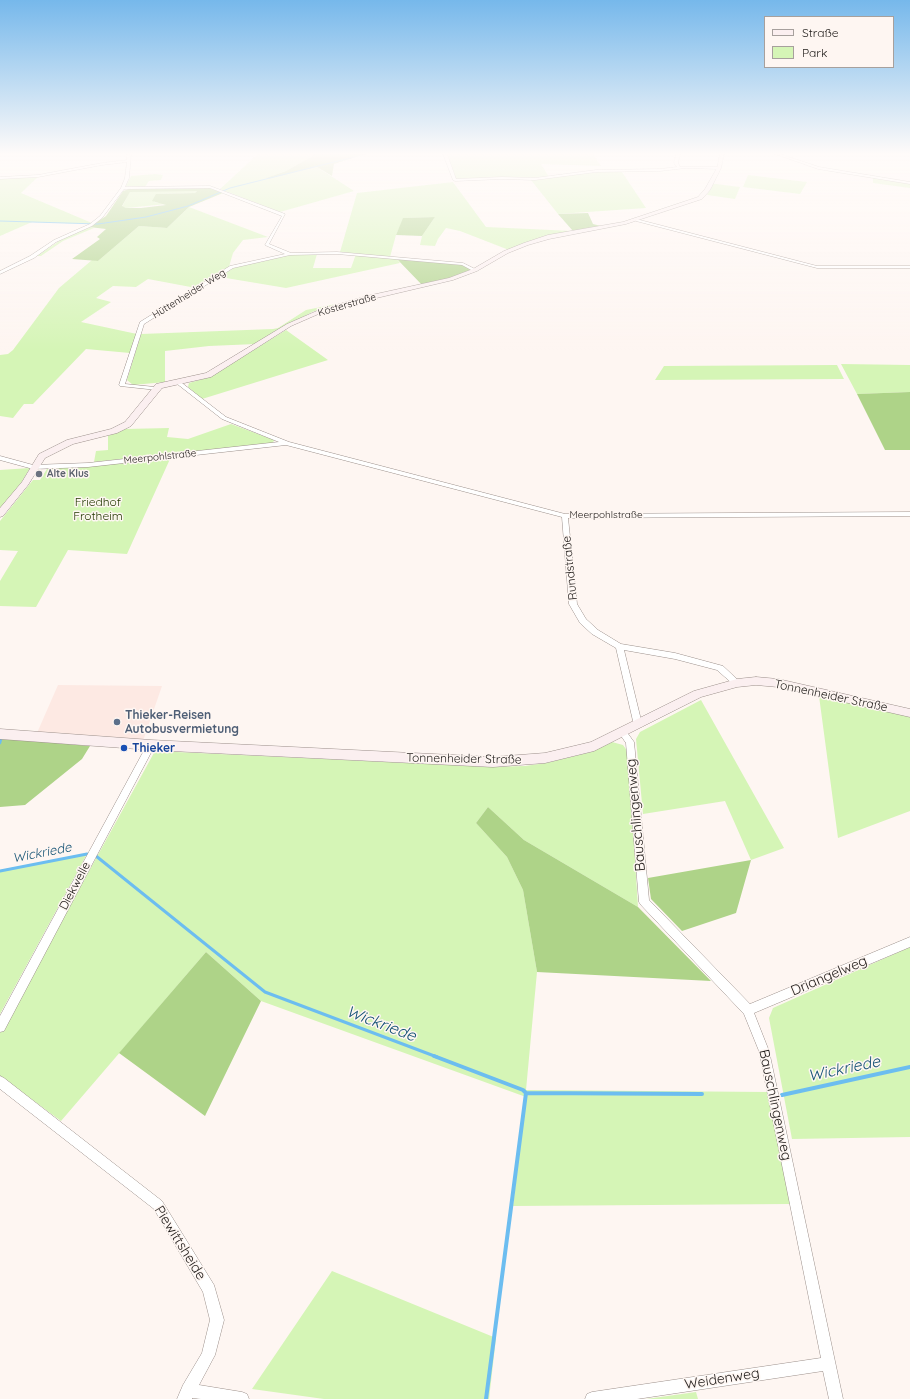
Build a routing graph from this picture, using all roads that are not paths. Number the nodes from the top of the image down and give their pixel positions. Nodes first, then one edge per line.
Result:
1 (98, 219) edge
2 (281, 219) edge
3 (638, 220) joint
4 (290, 254) junction
5 (910, 267) edge
6 (475, 270) junction
7 (0, 273) edge
8 (178, 382) junction
9 (155, 389) junction
10 (287, 443) junction
11 (0, 458) edge
12 (33, 467) junction
13 (0, 514) edge
14 (910, 514) edge
15 (565, 516) junction
16 (619, 646) junction
17 (737, 683) junction
18 (910, 713) edge
19 (640, 724) junction
20 (623, 733) junction
21 (0, 734) edge
22 (151, 746) junction
23 (910, 942) edge
24 (748, 1010) junction
25 (0, 1027) edge
26 (0, 1082) edge
27 (829, 1363) junction
28 (186, 1394) edge
29 (242, 1399) edge
30 (592, 1399) edge
31 (836, 1399) edge

1 - 7 street
2 - 4 street
3 - 5 street
3 - 6 main road, Kösterstraße
4 - 6 street, Hüttenheider Weg
4 - 9 street, Hüttenheider Weg
6 - 8 main road, Kösterstraße
8 - 9 main road, Kösterstraße
8 - 10 street, Meerpohlstraße
9 - 12 main road
10 - 12 street, Meerpohlstraße
10 - 15 street, Meerpohlstraße
11 - 12 street, Meerpohlstraße
12 - 13 main road
14 - 15 street, Meerpohlstraße
15 - 16 street, Rundstraße
16 - 17 street, Rundstraße
16 - 19 street
17 - 18 main road, Tonnenheider Straße
17 - 19 main road, Tonnenheider Straße
19 - 20 main road, Tonnenheider Straße
20 - 22 main road, Tonnenheider Straße
20 - 24 street, Bauschlingenweg
21 - 22 main road, Tonnenheider Straße
22 - 25 street, Diekwelle
23 - 24 street, Driangelweg
24 - 27 street, Bauschlingenweg
26 - 28 street, Piewittsheide
27 - 30 street, Weidenweg
27 - 31 street, Bauschlingenweg
28 - 29 street

